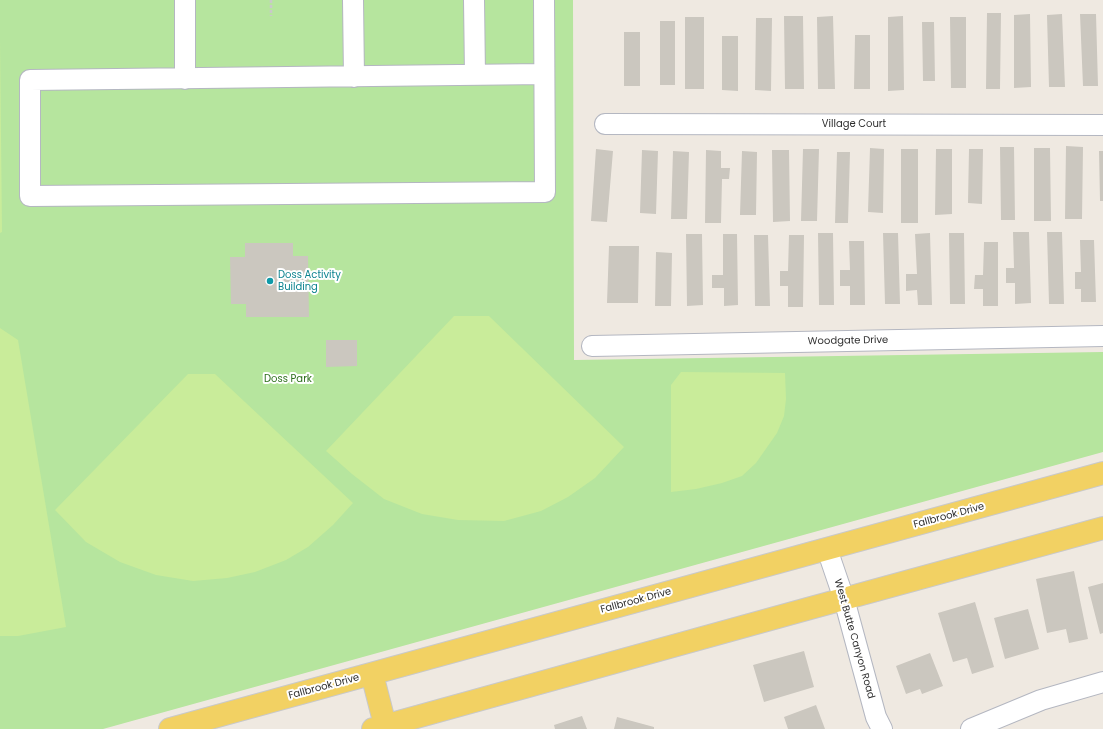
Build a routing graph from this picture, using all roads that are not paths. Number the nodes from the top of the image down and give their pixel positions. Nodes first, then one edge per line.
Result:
1 (185, 0) edge
2 (353, 0) edge
3 (474, 0) edge
4 (544, 0) edge
5 (544, 74) junction
6 (475, 75) junction
7 (354, 76) junction
8 (185, 78) junction
9 (605, 124) dead end
10 (1103, 125) edge
11 (1103, 336) edge
12 (592, 346) dead end
13 (1103, 473) edge
14 (1103, 528) edge
15 (827, 549) junction
16 (844, 599) junction
17 (372, 674) junction
18 (1103, 682) edge
19 (379, 727) edge
20 (170, 729) edge
21 (882, 729) edge
22 (971, 729) edge

1 - 8 street
2 - 7 street
3 - 6 street
4 - 5 street
5 - 6 street
5 - 8 street
6 - 7 street
7 - 8 street
9 - 10 street, Village Court
11 - 12 street, Woodgate Drive
13 - 15 main road, Fallbrook Drive
14 - 16 main road
15 - 16 street, West Butte Canyon Road
15 - 17 main road, Fallbrook Drive
16 - 19 main road
16 - 21 street, West Butte Canyon Road
17 - 19 main road
17 - 20 main road, Fallbrook Drive
18 - 22 street

